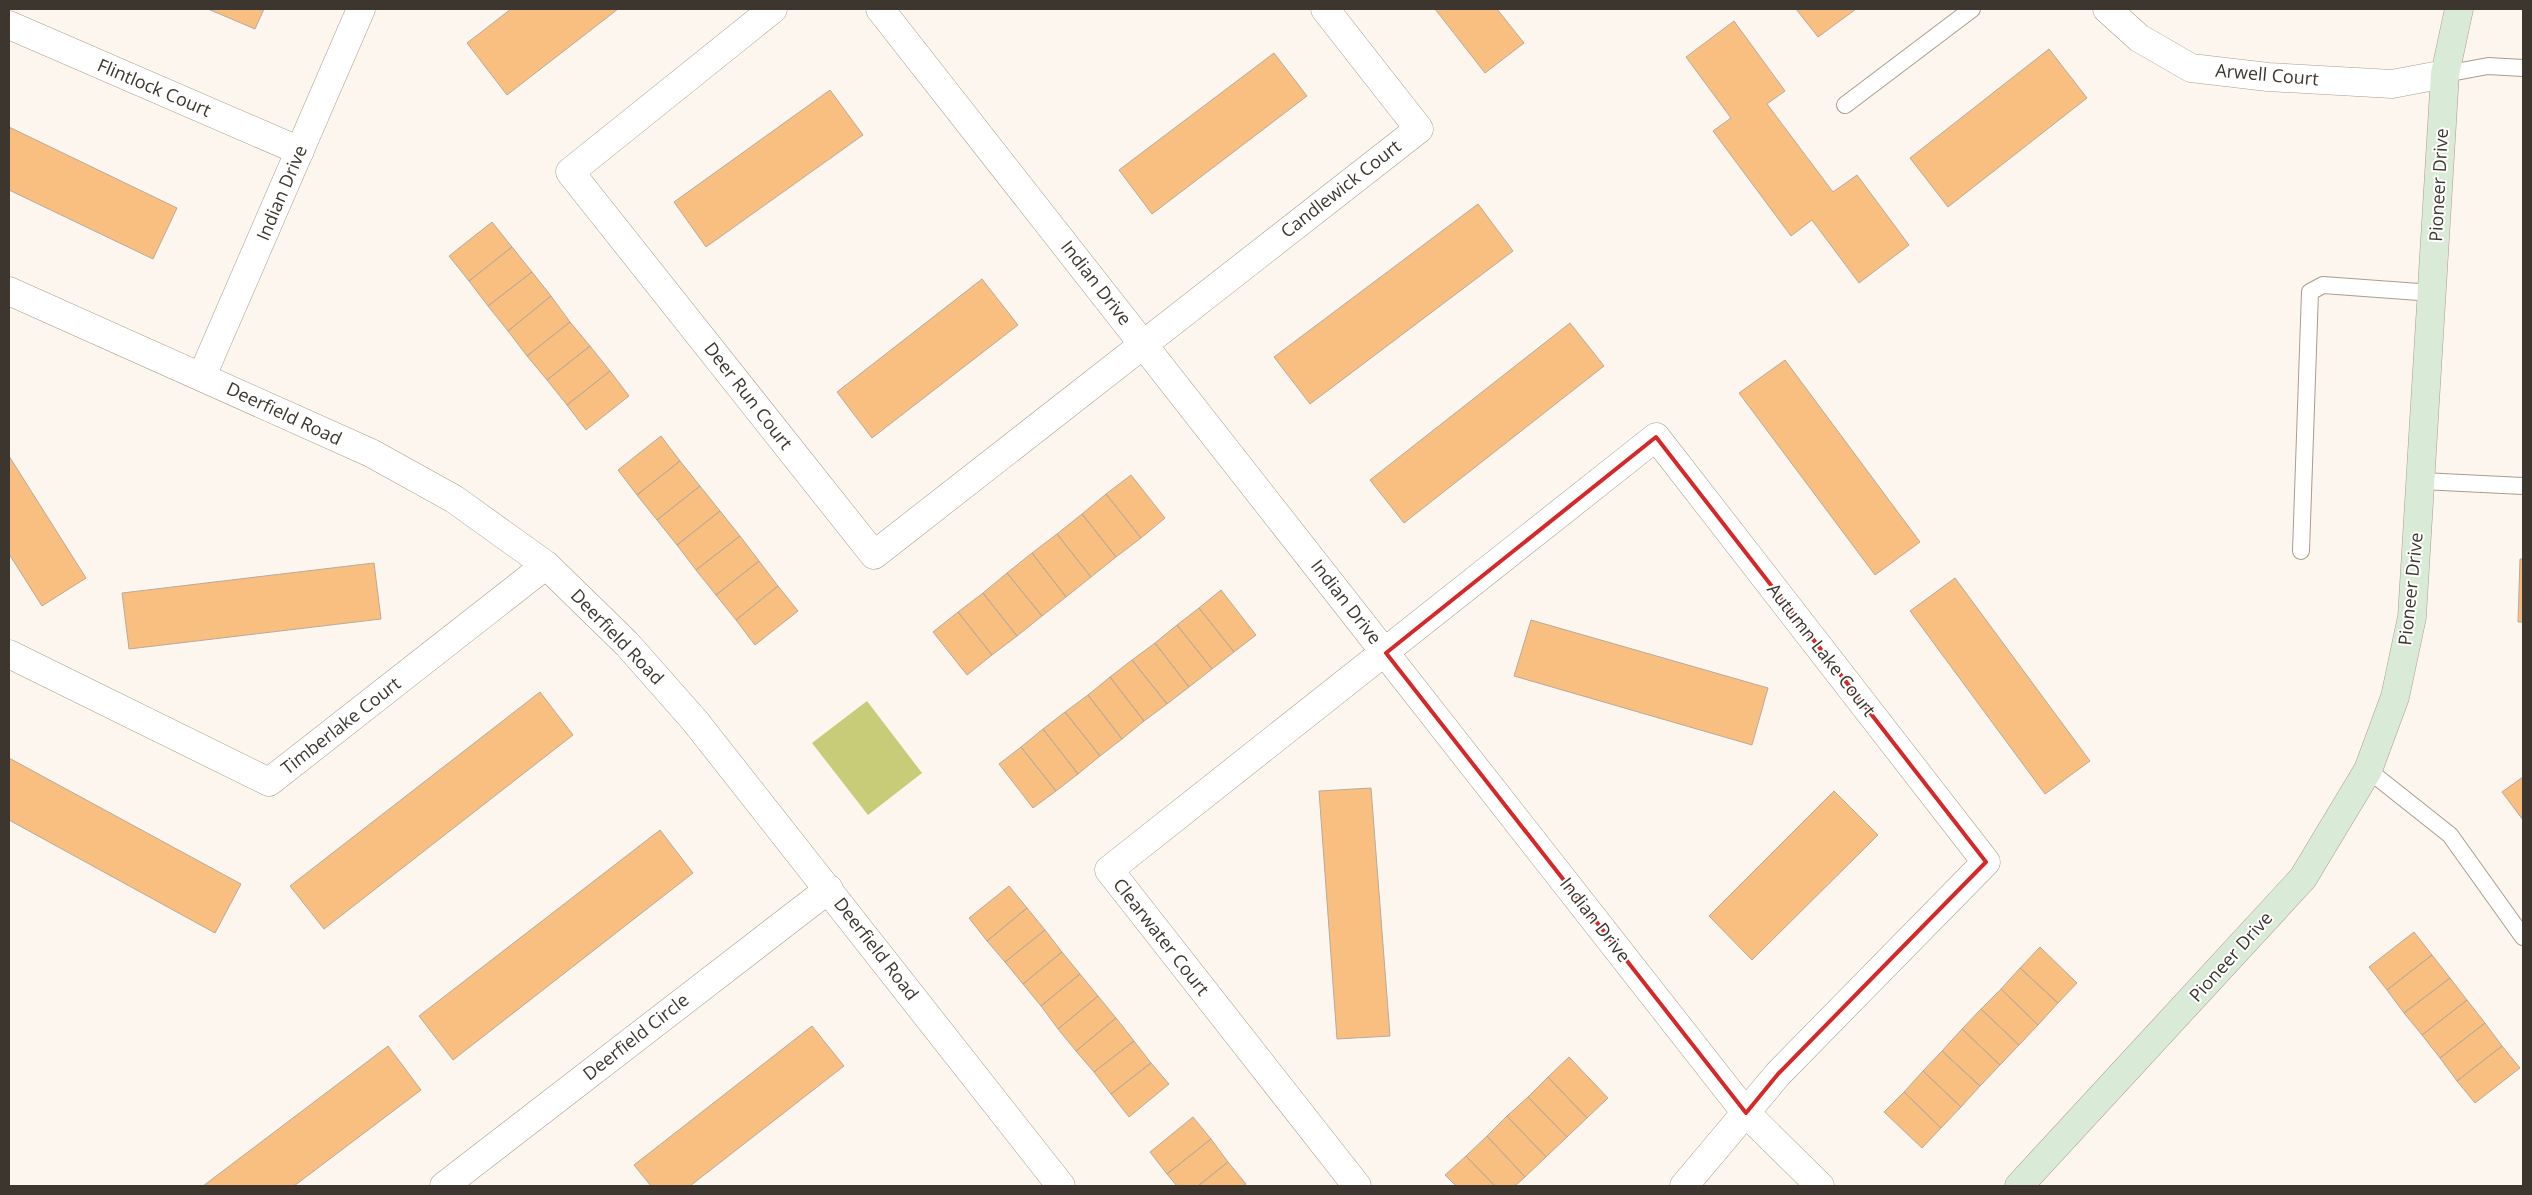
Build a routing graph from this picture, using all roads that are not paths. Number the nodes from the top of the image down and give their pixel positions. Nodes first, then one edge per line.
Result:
1 (361, 9) edge
2 (773, 9) edge
3 (880, 9) edge
4 (1325, 9) edge
5 (1972, 9) edge
6 (2107, 9) edge
7 (2459, 9) edge
8 (9, 25) edge
9 (2523, 68) edge
10 (2445, 74) junction
11 (1845, 106) dead end
12 (300, 151) junction
13 (9, 291) edge
14 (2433, 293) junction
15 (1144, 343) junction
16 (202, 376) junction
17 (2422, 481) junction
18 (2523, 486) edge
19 (2301, 551) dead end
20 (546, 565) junction
21 (1386, 653) junction
22 (9, 654) edge
23 (2368, 770) junction
24 (829, 889) junction
25 (2523, 937) edge
26 (1746, 1113) junction
27 (444, 1186) edge
28 (1061, 1186) edge
29 (1357, 1186) edge
30 (1684, 1186) edge
31 (1820, 1186) edge
32 (2019, 1186) edge

1 - 12 street, Indian Drive
2 - 15 street, Deer Run Court
3 - 15 street, Indian Drive
4 - 15 street, Candlewick Court
5 - 11 lane
6 - 10 street, Arwell Court
7 - 10 street, Pioneer Drive
8 - 12 street, Flintlock Court
9 - 10 lane
10 - 14 street, Pioneer Drive
12 - 16 street, Indian Drive
13 - 16 street, Deerfield Road
14 - 17 street, Pioneer Drive
14 - 19 lane
15 - 21 street, Indian Drive
16 - 20 street, Deerfield Road
17 - 18 lane
17 - 23 street, Pioneer Drive
20 - 22 street, Timberlake Court
20 - 24 street, Deerfield Road
21 - 26 street, Indian Drive
21 - 26 street, Autumn Lake Court
21 - 29 street, Clearwater Court
23 - 25 lane
23 - 32 street, Pioneer Drive
24 - 27 street, Deerfield Circle
24 - 28 street, Deerfield Road
26 - 30 street
26 - 31 street, Indian Drive

